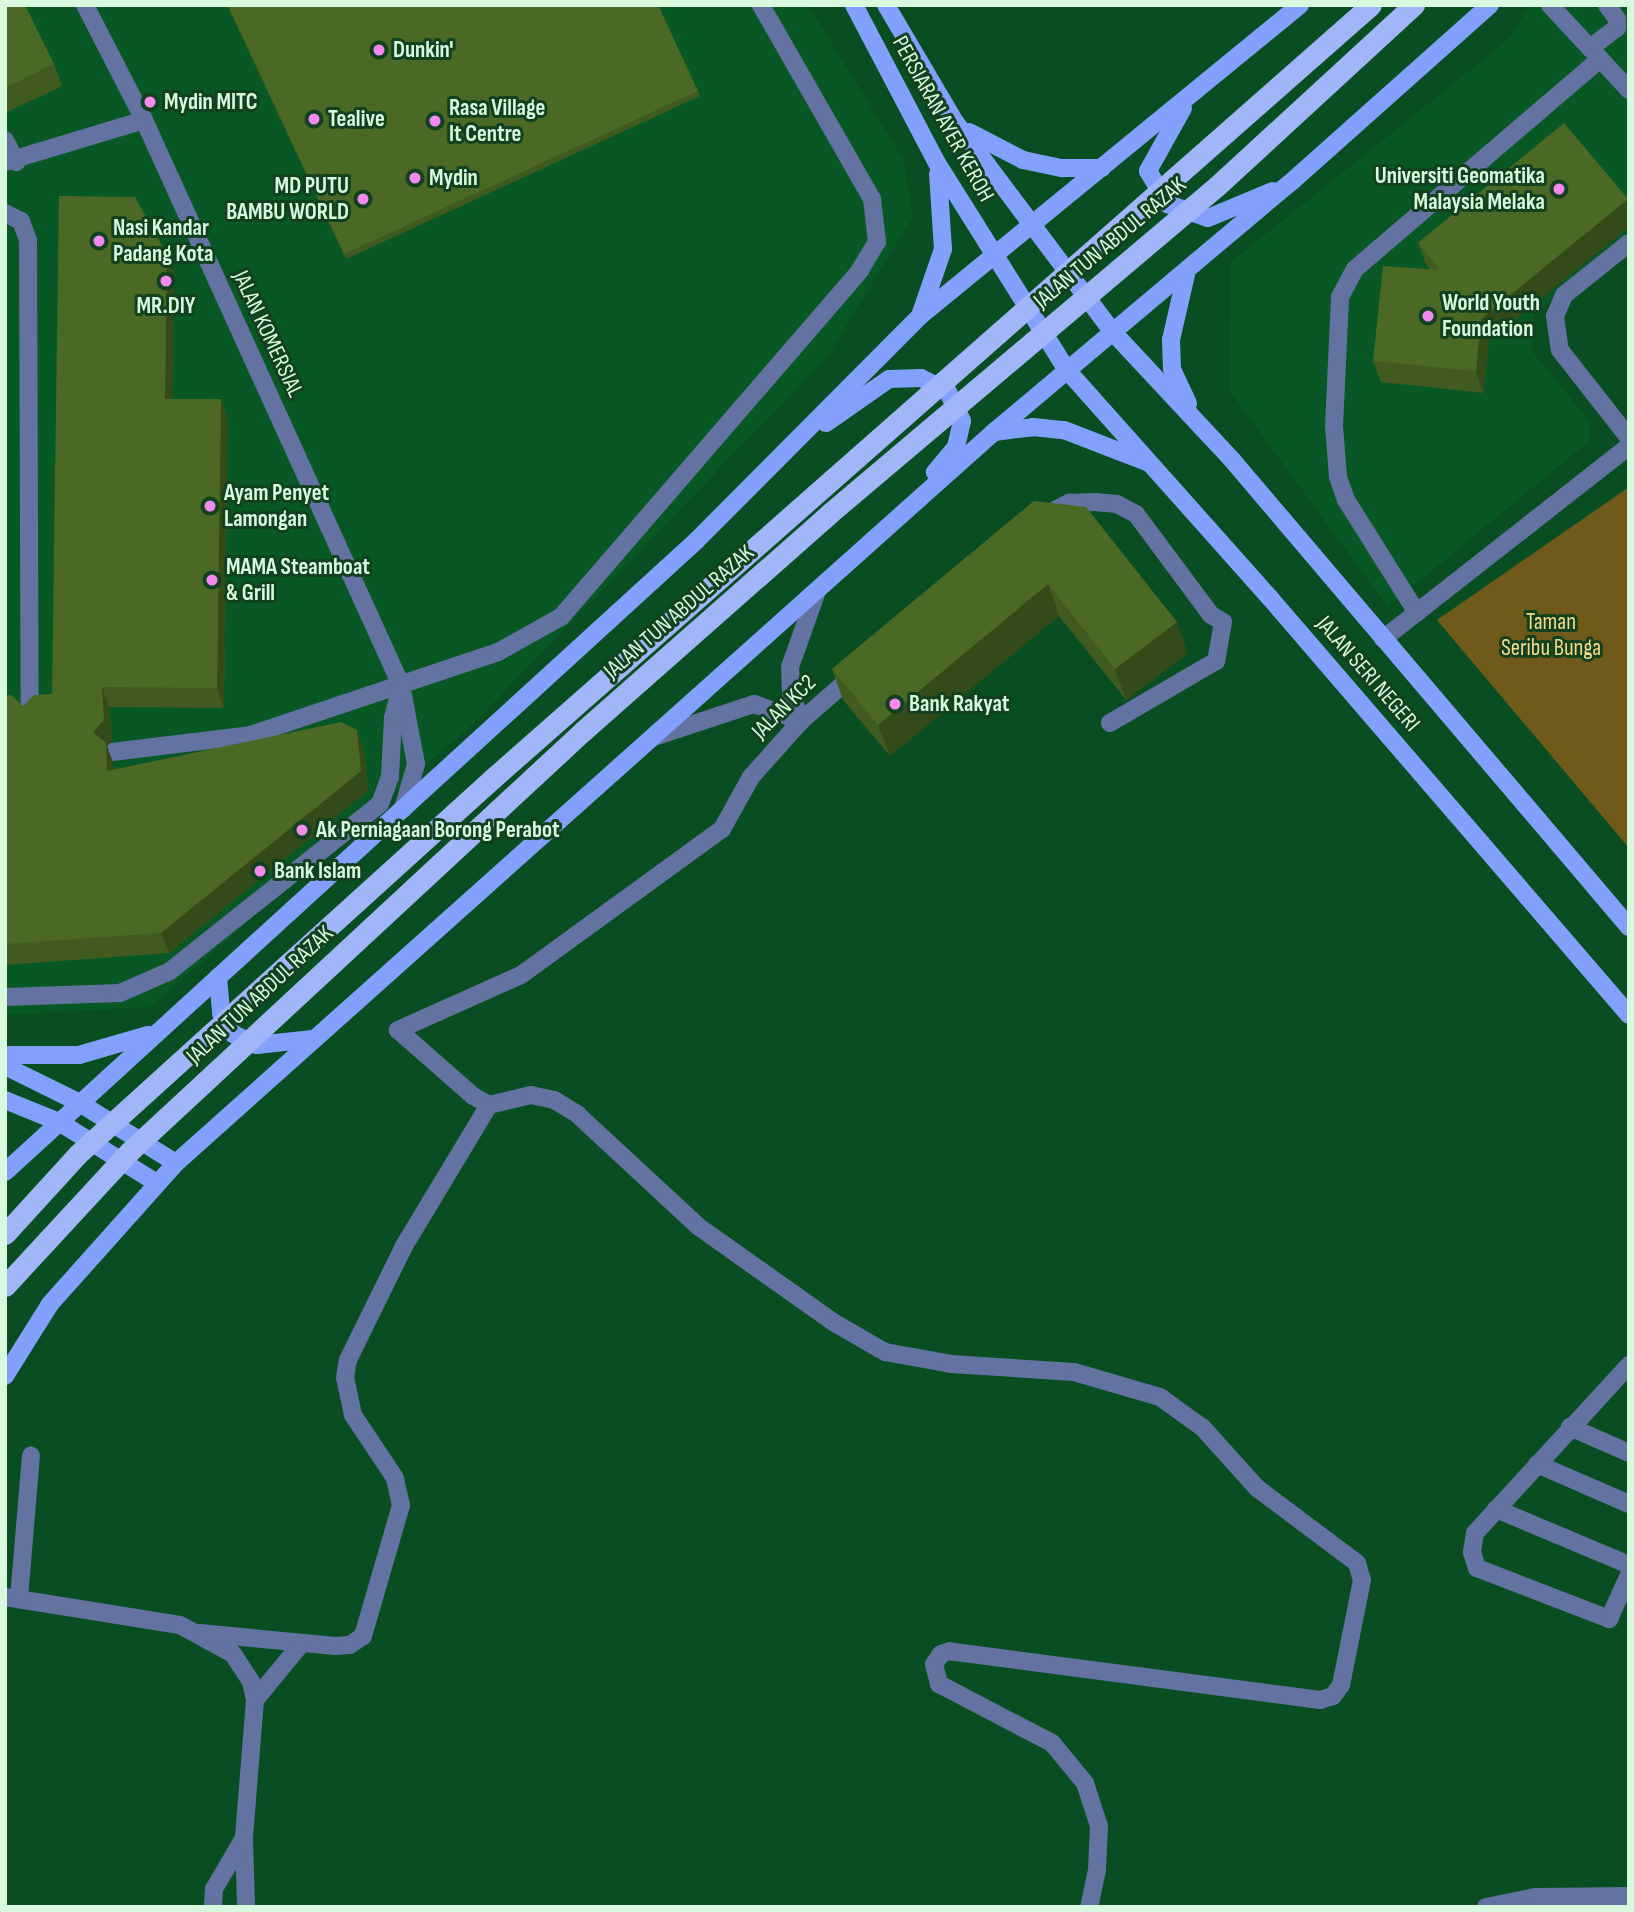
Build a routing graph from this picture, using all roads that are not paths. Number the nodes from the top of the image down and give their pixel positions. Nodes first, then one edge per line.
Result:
1 (85, 5) edge
2 (761, 5) edge
3 (854, 5) edge
4 (886, 5) edge
5 (1300, 5) edge
6 (1371, 5) edge
7 (1414, 5) edge
8 (1490, 5) edge
9 (1550, 5) edge
10 (1618, 11) edge
11 (1595, 54) junction
12 (1629, 90) edge
13 (1192, 94) junction
14 (144, 121) junction
15 (955, 122) junction
16 (5, 139) edge
17 (11, 162) edge
18 (937, 163) junction
19 (1102, 168) junction
20 (1289, 184) junction
21 (5, 214) edge
22 (1032, 224) junction
23 (1629, 243) edge
24 (991, 255) junction
25 (1187, 270) junction
26 (920, 316) junction
27 (1111, 330) junction
28 (1066, 369) junction
29 (1194, 417) junction
30 (994, 432) junction
31 (1629, 438) edge
32 (1629, 446) edge
33 (788, 449) junction
34 (1150, 464) junction
35 (1028, 529) edge
36 (884, 531) junction
37 (817, 591) junction
38 (1418, 612) junction
39 (1383, 639) junction
40 (870, 661) edge
41 (401, 685) junction
42 (30, 715) edge
43 (801, 721) junction
44 (1110, 723) dead end
45 (657, 736) junction
46 (112, 752) dead end
47 (403, 809) junction
48 (1629, 926) edge
49 (218, 977) junction
50 (5, 998) edge
51 (1629, 1015) edge
52 (158, 1031) junction
53 (311, 1039) junction
54 (5, 1055) edge
55 (5, 1066) edge
56 (5, 1100) edge
57 (78, 1102) junction
58 (489, 1105) junction
59 (59, 1122) junction
60 (176, 1163) junction
61 (5, 1171) edge
62 (158, 1183) junction
63 (5, 1234) edge
64 (5, 1286) edge
65 (1629, 1366) edge
66 (5, 1376) edge
67 (1570, 1427) junction
68 (1629, 1453) edge
69 (32, 1456) dead end
70 (1536, 1464) junction
71 (1629, 1504) edge
72 (1496, 1509) junction
73 (1629, 1565) edge
74 (1629, 1575) edge
75 (12, 1598) edge
76 (200, 1633) junction
77 (302, 1643) junction
78 (255, 1700) junction
79 (244, 1838) junction
80 (1629, 1896) edge
81 (213, 1907) edge
82 (246, 1907) edge
83 (1089, 1907) edge
84 (1486, 1907) edge

1 - 14 street, JALAN KOMERSIAL
2 - 41 street
3 - 18 main road, PERSIARAN AYER KEROH
4 - 15 main road, PERSIARAN AYER KEROH
5 - 13 main road
6 - 63 highway, JALAN TUN ABDUL RAZAK, bridge
7 - 64 highway, JALAN TUN ABDUL RAZAK, bridge
8 - 20 main road
9 - 11 street
10 - 11 street
11 - 12 street
11 - 38 street
13 - 19 main road
13 - 20 main road
14 - 17 street
14 - 41 street, JALAN KOMERSIAL
15 - 19 main road
15 - 22 main road, PERSIARAN AYER KEROH
16 - 17 street
18 - 24 main road, PERSIARAN AYER KEROH
18 - 26 main road
19 - 22 main road
20 - 25 main road
21 - 42 street
22 - 24 main road
22 - 27 main road, PERSIARAN AYER KEROH
23 - 31 street
24 - 26 main road
24 - 28 main road, PERSIARAN AYER KEROH
25 - 27 main road
25 - 29 main road
26 - 33 main road
27 - 28 main road
27 - 29 main road, JALAN SERI NEGERI
28 - 30 main road
28 - 34 main road, JALAN SERI NEGERI
29 - 39 main road, JALAN SERI NEGERI
30 - 34 main road
30 - 36 main road
32 - 38 street
33 - 36 main road
33 - 47 main road
34 - 51 main road, JALAN SERI NEGERI
35 - 44 street
36 - 37 main road
37 - 43 street
37 - 45 main road
38 - 39 street
39 - 48 main road, JALAN SERI NEGERI
40 - 43 street, JALAN KC2
41 - 46 street
41 - 47 street, JALAN KOMERSIAL
41 - 50 street
43 - 45 street
43 - 58 street, JALAN KC2
45 - 53 main road
47 - 49 main road
49 - 52 main road
49 - 53 main road
52 - 54 main road
52 - 57 main road
53 - 60 main road
55 - 57 main road
56 - 59 main road
57 - 59 main road
57 - 60 main road
58 - 77 street
58 - 83 street
59 - 61 main road
59 - 62 main road
60 - 62 main road
62 - 66 main road
65 - 67 street
67 - 68 street
67 - 70 street
69 - 75 street
70 - 71 street
70 - 72 street
72 - 73 street
72 - 74 street
75 - 76 street
76 - 77 street
76 - 78 street
77 - 78 street
78 - 79 street
79 - 81 street
79 - 82 street
80 - 84 street

